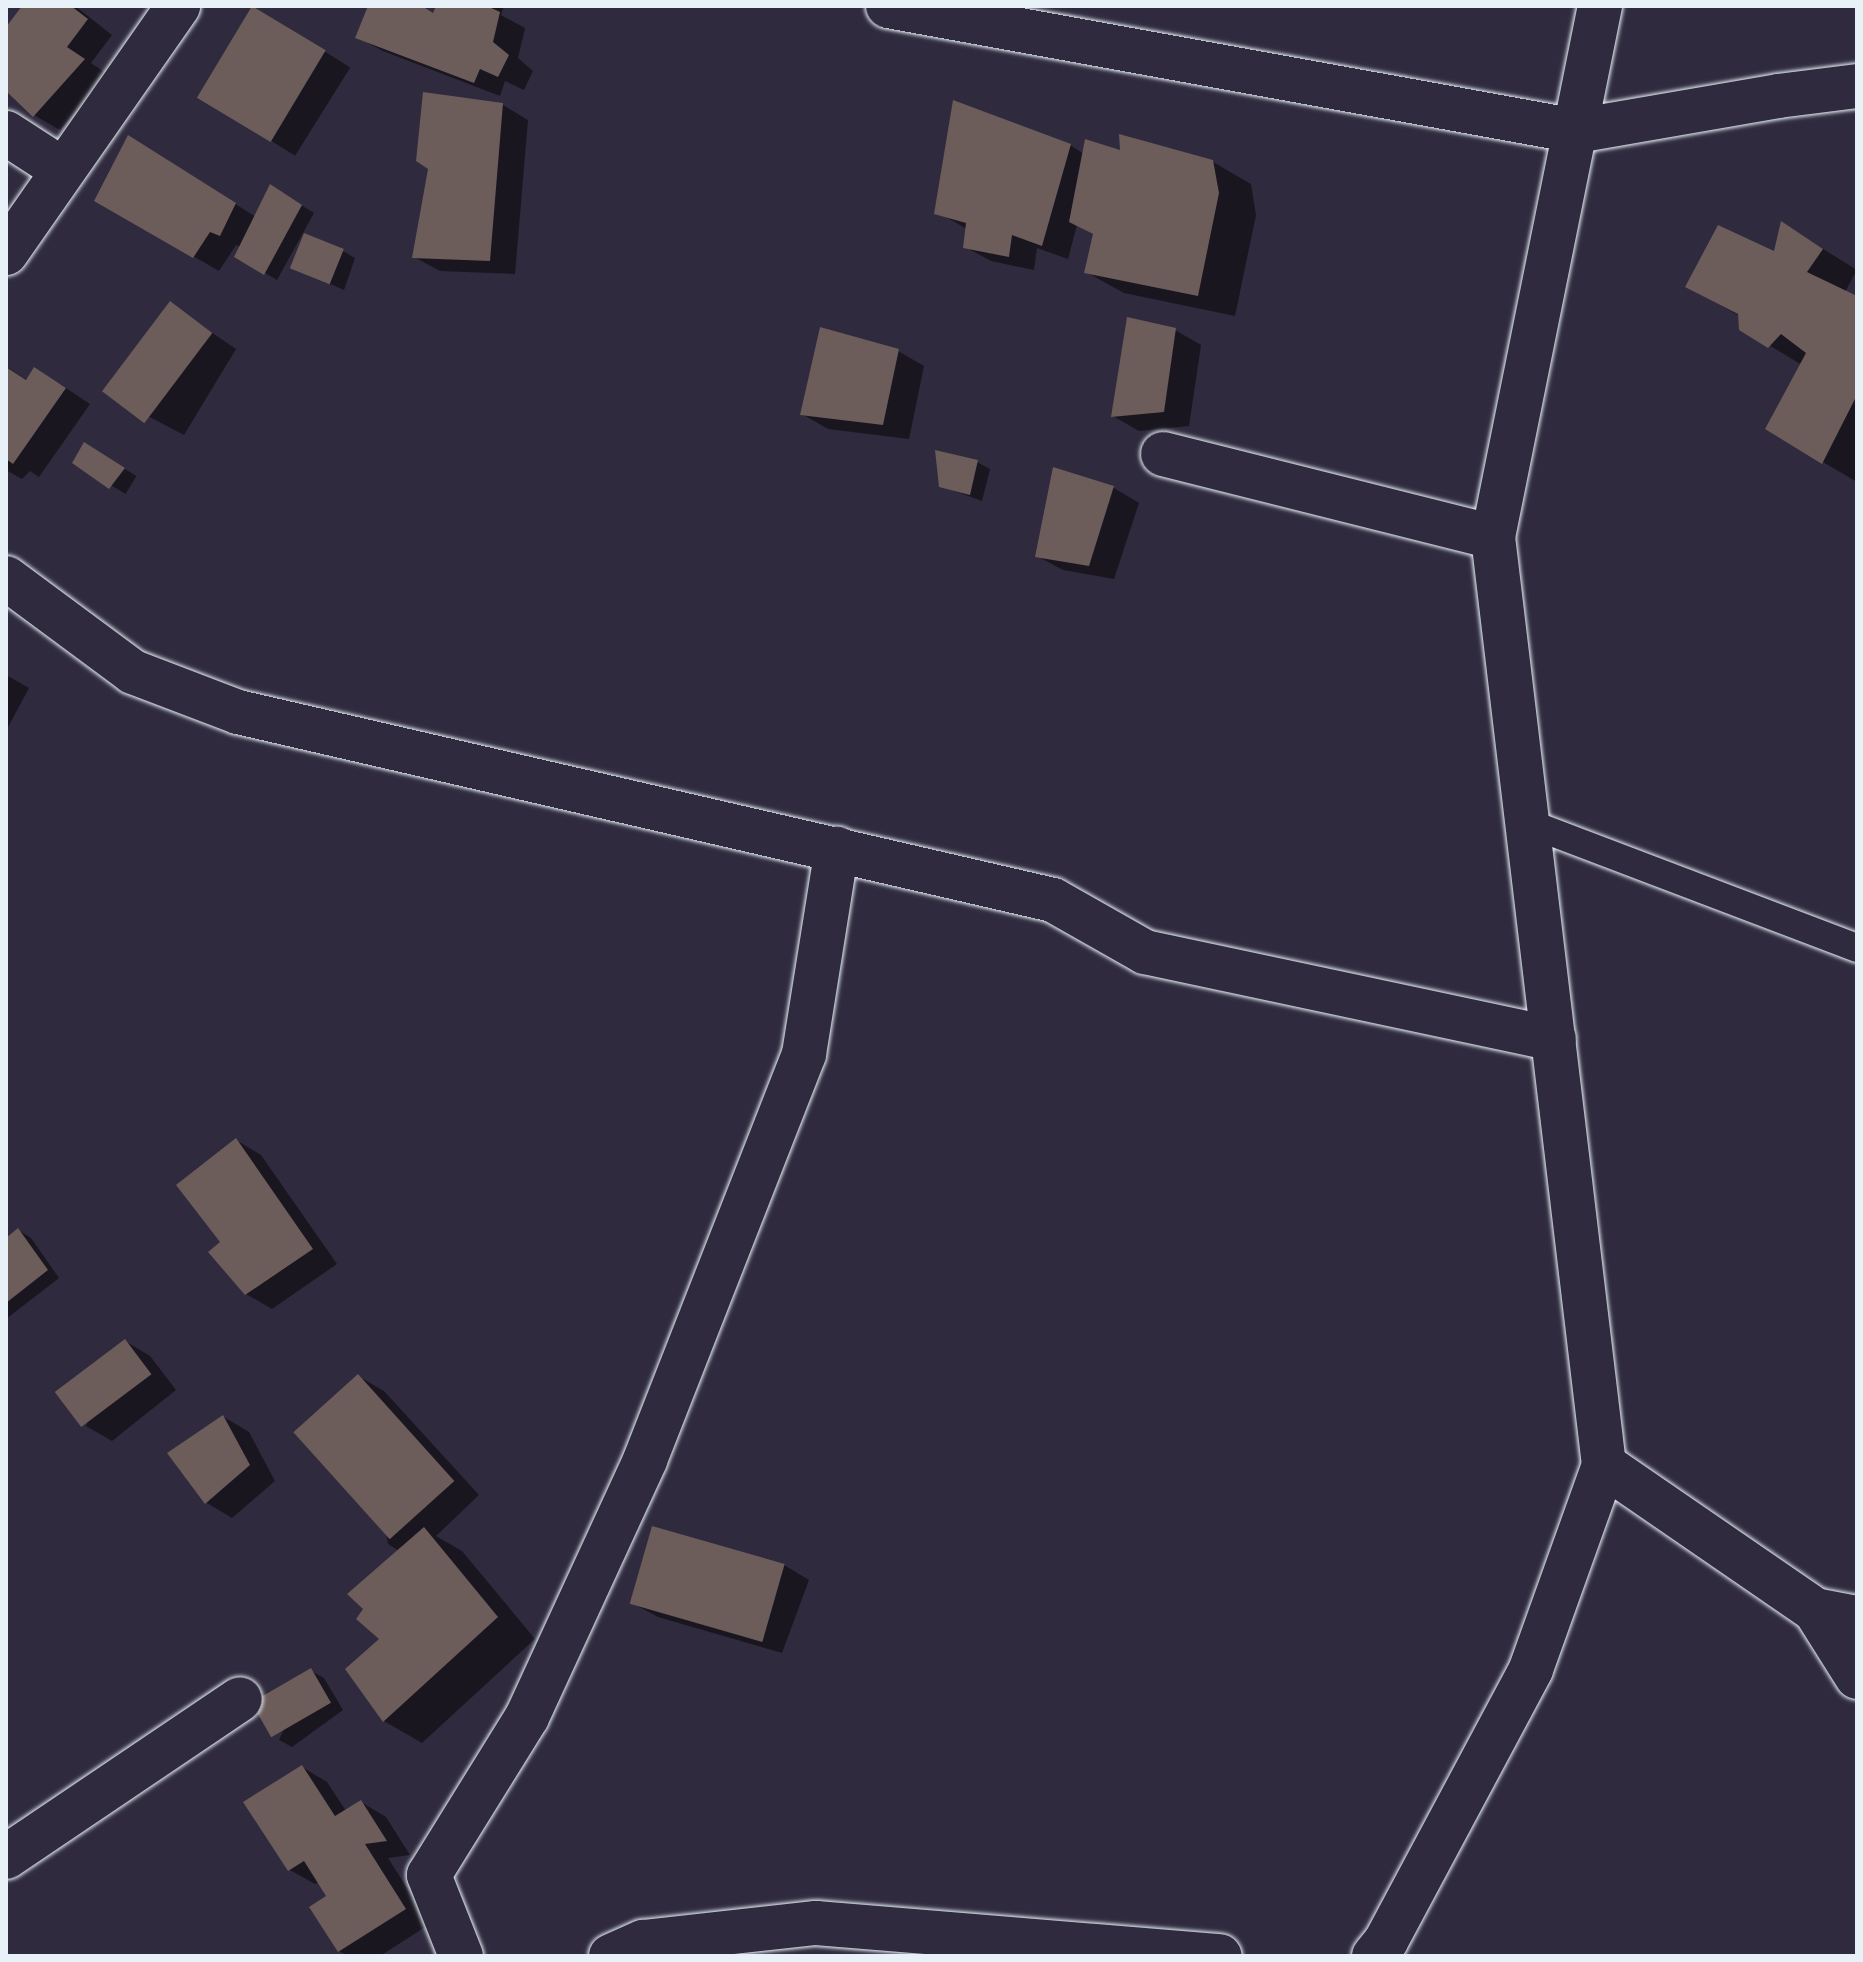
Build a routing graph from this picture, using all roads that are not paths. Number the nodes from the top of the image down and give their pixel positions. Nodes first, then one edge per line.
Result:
1 (178, 6) edge
2 (888, 6) edge
3 (1600, 6) edge
4 (1857, 86) edge
5 (1576, 131) junction
6 (6, 133) edge
7 (63, 170) junction
8 (6, 253) edge
9 (1163, 454) dead end
10 (1493, 537) junction
11 (6, 578) edge
12 (1528, 823) junction
13 (837, 849) junction
14 (1857, 948) edge
15 (1554, 1039) junction
16 (1604, 1465) junction
17 (1815, 1610) junction
18 (1857, 1618) edge
19 (1857, 1677) edge
20 (240, 1699) dead end
21 (6, 1857) edge
22 (461, 1956) edge
23 (611, 1956) edge
24 (1220, 1956) edge
25 (1374, 1956) edge

1 - 7 street
2 - 5 street
3 - 5 street
4 - 5 street
5 - 10 street
6 - 7 street
7 - 8 street
9 - 10 street
10 - 12 street
11 - 13 street
12 - 14 lane
12 - 15 street
13 - 15 street
13 - 22 street
15 - 16 street
16 - 17 street
16 - 25 street
17 - 18 street
17 - 19 street
20 - 21 street
23 - 24 street

